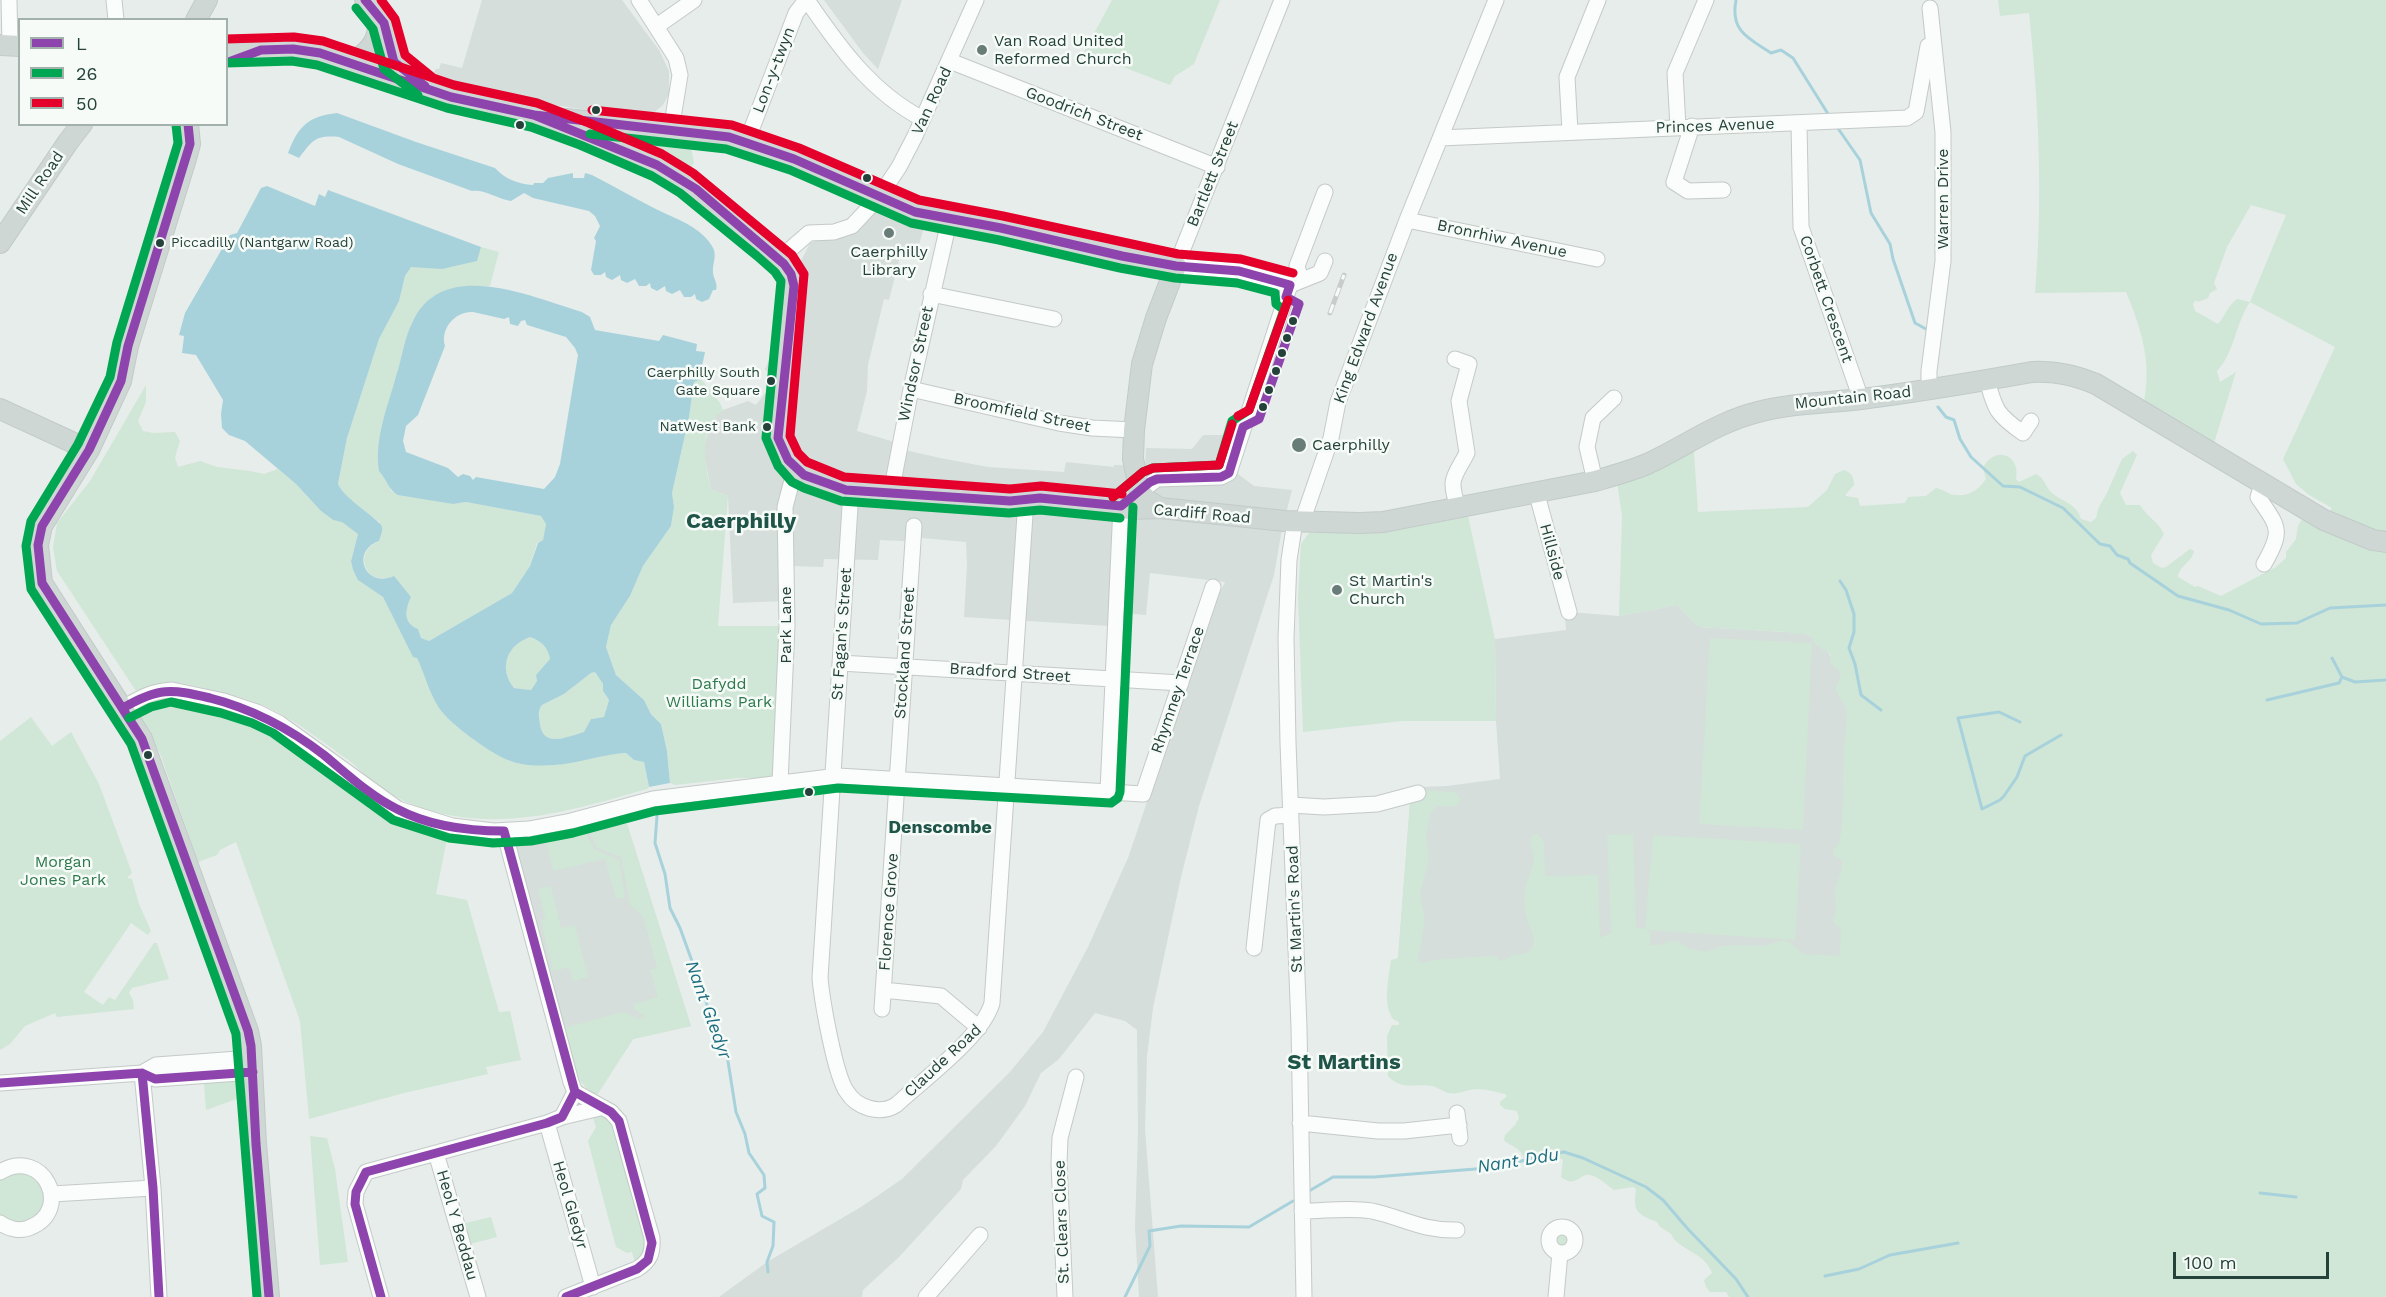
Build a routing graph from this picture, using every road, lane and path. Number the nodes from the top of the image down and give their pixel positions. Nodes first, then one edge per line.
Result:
1 (9, 0) edge
2 (114, 0) edge
3 (207, 0) edge
4 (639, 0) edge
5 (694, 0) edge
6 (807, 0) edge
7 (976, 0) edge
8 (1282, 0) edge
9 (1496, 0) edge
10 (1598, 0) edge
11 (1706, 0) edge
12 (370, 6) edge
13 (1930, 8) dead end
14 (116, 18) edge
15 (197, 18) edge
16 (657, 26) junction
17 (1934, 44) junction
18 (10, 46) edge
19 (261, 50) junction
20 (228, 51) edge
21 (950, 61) junction
22 (228, 62) edge
23 (352, 62) junction
24 (427, 88) junction
25 (534, 116) junction
26 (923, 118) junction
27 (666, 124) junction
28 (1799, 124) junction
29 (80, 126) edge
30 (1685, 127) junction
31 (1570, 132) junction
32 (189, 134) edge
33 (1440, 138) junction
34 (747, 141) junction
35 (657, 165) junction
36 (1217, 167) junction
37 (1724, 190) dead end
38 (1325, 192) dead end
39 (879, 197) junction
40 (950, 217) junction
41 (1407, 220) junction
42 (0, 243) edge
43 (779, 259) junction
44 (1597, 259) dead end
45 (1325, 261) dead end
46 (1176, 266) junction
47 (1295, 283) junction
48 (931, 294) junction
49 (1054, 320) dead end
50 (1455, 359) dead end
51 (1987, 380) junction
52 (911, 389) junction
53 (1929, 389) junction
54 (1614, 398) dead end
55 (1861, 399) junction
56 (0, 409) edge
57 (2031, 421) dead end
58 (1134, 430) junction
59 (89, 450) junction
60 (795, 469) junction
61 (894, 477) dead end
62 (1595, 481) junction
63 (2263, 482) junction
64 (851, 491) junction
65 (1536, 491) junction
66 (1140, 492) junction
67 (1026, 500) junction
68 (1121, 506) junction
69 (1458, 507) junction
70 (1161, 508) junction
71 (1298, 521) junction
72 (914, 525) dead end
73 (2386, 542) edge
74 (2264, 564) dead end
75 (1213, 586) dead end
76 (1569, 612) dead end
77 (840, 663) junction
78 (904, 666) junction
79 (1013, 673) junction
80 (1113, 679) junction
81 (1181, 683) junction
82 (123, 708) junction
83 (832, 776) junction
84 (897, 780) junction
85 (780, 783) junction
86 (1007, 786) junction
87 (1108, 792) junction
88 (1418, 794) dead end
89 (1291, 810) junction
90 (504, 831) junction
91 (1254, 948) dead end
92 (884, 990) junction
93 (882, 1009) dead end
94 (979, 1029) junction
95 (252, 1065) junction
96 (142, 1073) junction
97 (1076, 1077) dead end
98 (0, 1083) edge
99 (575, 1092) junction
100 (600, 1107) junction
101 (562, 1117) junction
102 (547, 1123) junction
103 (1300, 1123) junction
104 (1458, 1125) dead end
105 (436, 1153) junction
106 (0, 1172) edge
107 (153, 1188) junction
108 (52, 1194) junction
109 (1302, 1211) junction
110 (0, 1223) edge
111 (1457, 1230) dead end
112 (980, 1235) dead end
113 (1560, 1253) dead end
114 (593, 1287) junction
115 (159, 1297) edge
116 (270, 1297) edge
117 (381, 1297) edge
118 (478, 1297) edge
119 (566, 1297) edge
120 (926, 1297) edge
121 (1065, 1297) edge
122 (1304, 1297) edge
123 (1556, 1297) edge

1 - 18 street
2 - 14 street
3 - 15 main road
4 - 16 street
5 - 16 street
6 - 26 street
6 - 34 street, Lon-y-twyn
7 - 21 street, Van Road
8 - 36 street, Bartlett Street
9 - 33 street, King Edward Avenue
10 - 31 street
11 - 30 street
12 - 23 main road
12 - 24 main road
13 - 17 street, Warren Drive
16 - 27 street
17 - 28 street, Princes Avenue
17 - 53 street, Warren Drive
19 - 20 main road
19 - 22 main road
19 - 23 main road
21 - 26 street, Van Road
21 - 36 street, Goodrich Street
23 - 24 main road
24 - 25 main road
25 - 27 main road
25 - 35 main road
26 - 39 street, Van Road
27 - 34 main road
27 - 35 main road
28 - 30 street, Princes Avenue
28 - 55 street, Corbett Crescent
29 - 42 main road, Mill Road
30 - 31 street, Princes Avenue
30 - 37 street
31 - 33 street, Princes Avenue
32 - 59 main road
33 - 41 street, King Edward Avenue
34 - 39 main road
35 - 43 main road
36 - 46 street, Bartlett Street
38 - 47 street
39 - 40 main road
39 - 43 street, Van Road
40 - 46 main road
40 - 48 street, Windsor Street
41 - 44 street, Bronrhiw Avenue
41 - 71 street, King Edward Avenue
43 - 60 main road
45 - 47 street
46 - 47 street
46 - 58 main road, Bartlett Street
47 - 66 street
48 - 49 street
48 - 52 street, Windsor Street
50 - 69 street
51 - 53 main road, Mountain Road
51 - 57 street
51 - 63 main road, Mountain Road
52 - 58 street, Broomfield Street
52 - 61 street, Windsor Street
53 - 55 main road, Mountain Road
54 - 62 street
55 - 62 main road, Mountain Road
56 - 59 main road
58 - 66 main road, Bartlett Street
59 - 82 main road
60 - 64 main road, Cardiff Road
60 - 85 street, Park Lane
62 - 65 main road, Mountain Road
63 - 73 main road, Mountain Road
63 - 74 street
64 - 67 main road, Cardiff Road
64 - 77 street, St Fagan's Street
65 - 69 main road, Mountain Road
65 - 76 street, Hillside
66 - 68 main road
66 - 70 main road
67 - 68 main road, Cardiff Road
67 - 79 street, Claude Road
68 - 70 main road, Cardiff Road
68 - 80 street
69 - 71 main road, Mountain Road
70 - 71 main road, Cardiff Road
71 - 89 street, St Martin's Road
72 - 78 street, Stockland Street
75 - 81 street, Rhymney Terrace
77 - 78 street, Bradford Street
77 - 83 street, St Fagan's Street
78 - 79 street, Bradford Street
78 - 84 street, Stockland Street
79 - 80 street, Bradford Street
79 - 86 street, Claude Road
80 - 81 street, Bradford Street
80 - 87 street
81 - 87 street, Rhymney Terrace
82 - 90 street
82 - 95 main road
83 - 84 street
83 - 85 street
83 - 94 street, Claude Road
84 - 86 street
84 - 92 street, Florence Grove
85 - 90 street
86 - 87 street
86 - 94 street, Claude Road
88 - 89 street
89 - 91 street
89 - 103 street, St Martin's Road
90 - 99 street
92 - 93 street, Florence Grove
92 - 94 street
95 - 96 street
95 - 116 main road
96 - 98 street
96 - 107 street
97 - 121 street, St. Clears Close
99 - 100 street
99 - 101 street
100 - 101 street
100 - 114 street
101 - 102 street
102 - 105 street
102 - 114 street, Heol Gledyr
103 - 104 street
103 - 109 street, St Martin's Road
105 - 117 street
105 - 118 street, Heol Y Beddau
106 - 108 street
107 - 108 street
107 - 115 street
108 - 110 street
109 - 111 street
109 - 122 street, St Martin's Road
112 - 120 street
113 - 123 street
114 - 119 street

